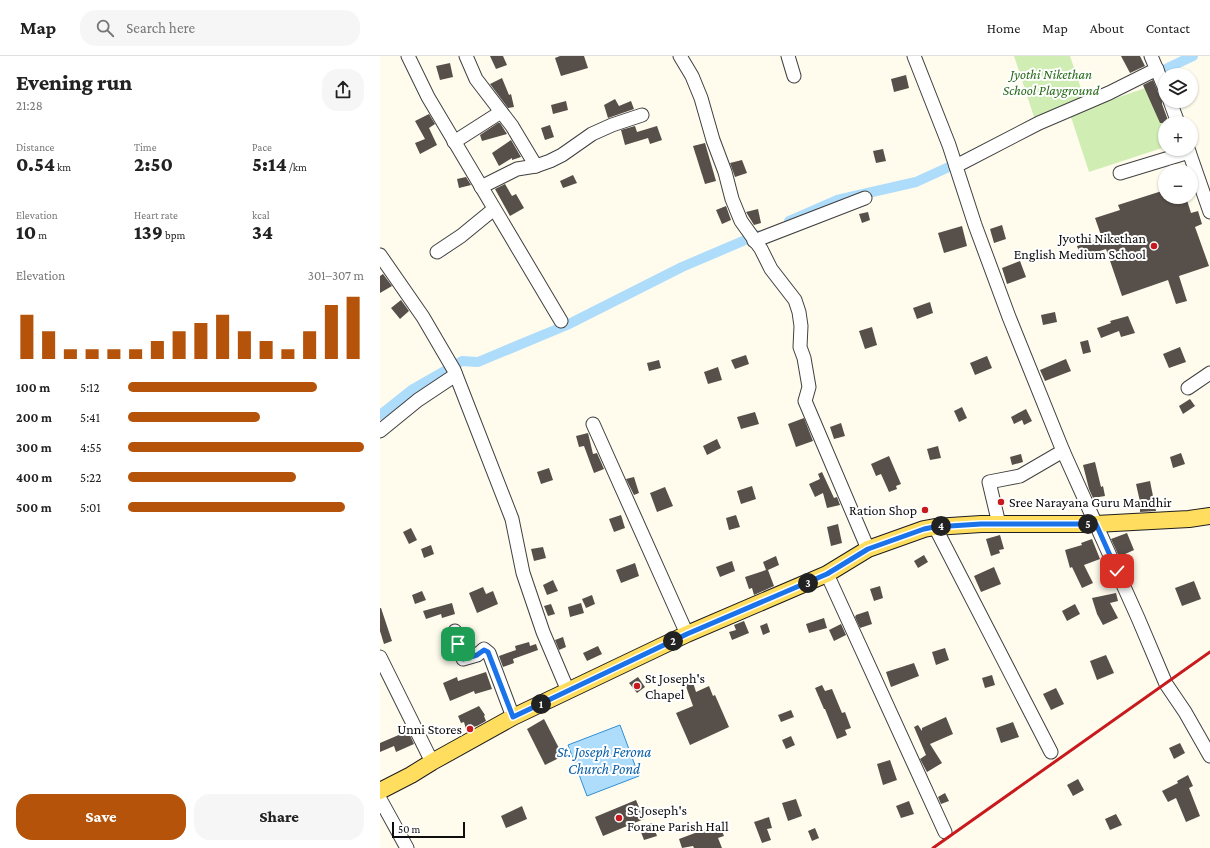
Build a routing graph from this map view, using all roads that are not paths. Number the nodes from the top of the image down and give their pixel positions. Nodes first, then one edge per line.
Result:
1 (408, 56) edge
2 (466, 56) edge
3 (680, 56) edge
4 (788, 56) edge
5 (914, 56) edge
6 (1151, 56) edge
7 (1158, 70) edge
8 (1158, 72) edge
9 (794, 76) dead end
10 (501, 112) junction
11 (642, 115) dead end
12 (454, 142) junction
13 (1173, 156) edge
14 (1191, 156) edge
15 (956, 164) junction
16 (536, 166) junction
17 (1120, 173) dead end
18 (482, 187) junction
19 (865, 198) dead end
20 (494, 209) junction
21 (1210, 212) edge
22 (751, 236) junction
23 (437, 252) dead end
24 (380, 255) edge
25 (560, 319) dead end
26 (1210, 373) edge
27 (453, 378) junction
28 (1188, 388) dead end
29 (593, 424) dead end
30 (380, 431) edge
31 (1063, 451) junction
32 (1210, 516) edge
33 (999, 524) junction
34 (1096, 524) junction
35 (934, 527) junction
36 (868, 549) junction
37 (827, 574) junction
38 (455, 631) dead end
39 (687, 634) junction
40 (380, 657) edge
41 (568, 691) junction
42 (513, 717) junction
43 (1052, 752) dead end
44 (1210, 756) edge
45 (432, 762) junction
46 (380, 791) edge
47 (380, 799) edge
48 (945, 832) dead end
49 (407, 848) edge

1 - 12 street
2 - 10 street
3 - 22 street
4 - 9 street
5 - 15 street
6 - 7 street
8 - 15 street
10 - 12 street
10 - 16 street
11 - 16 street
12 - 18 street
13 - 17 street
14 - 21 street
15 - 31 street
16 - 18 street
18 - 20 street
19 - 22 street
20 - 23 street
20 - 25 street
22 - 36 street
24 - 27 street
26 - 28 street
27 - 30 street
27 - 41 street
29 - 39 street
31 - 33 street
31 - 34 street
32 - 34 main road
33 - 34 main road
33 - 35 main road
34 - 44 street
35 - 36 main road
35 - 43 street
36 - 37 main road
37 - 39 main road
37 - 48 street
38 - 42 street
39 - 41 main road
40 - 45 street
41 - 42 main road
42 - 45 main road
45 - 46 main road
47 - 49 street

